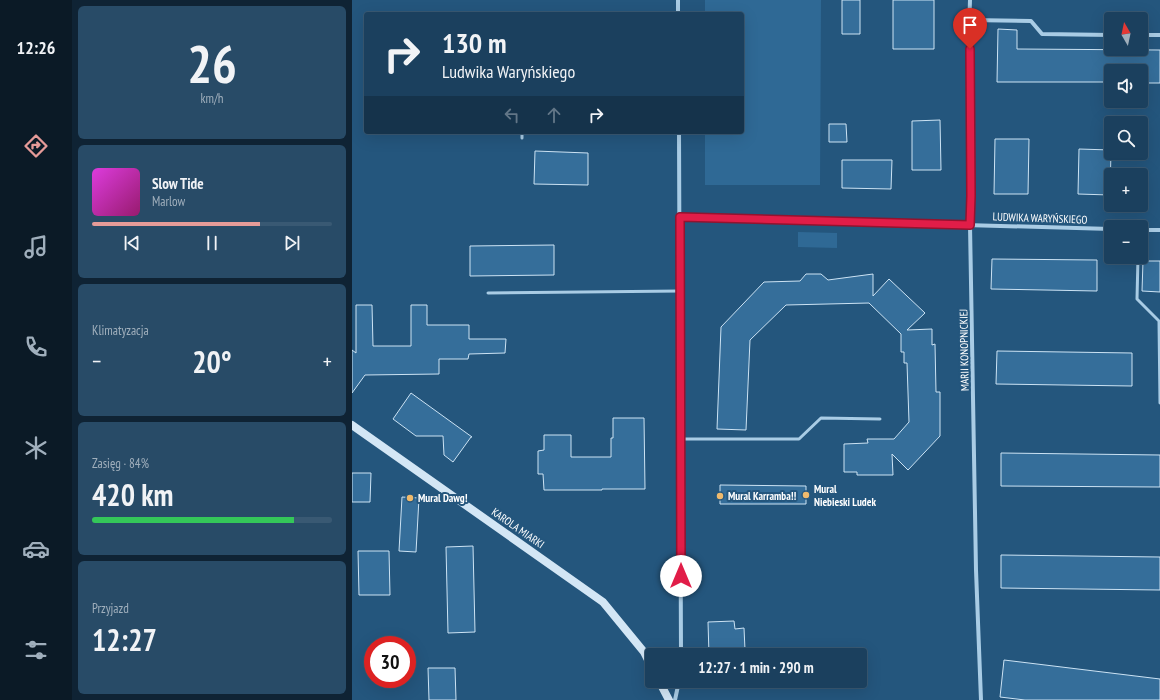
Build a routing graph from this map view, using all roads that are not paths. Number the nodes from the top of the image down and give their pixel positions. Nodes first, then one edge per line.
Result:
1 (678, 0) edge
2 (970, 0) edge
3 (678, 12) edge
4 (970, 20) junction
5 (1104, 35) edge
6 (1148, 35) edge
7 (1160, 35) edge
8 (522, 134) edge
9 (679, 134) edge
10 (522, 138) dead end
11 (680, 217) junction
12 (970, 225) junction
13 (1104, 229) edge
14 (1148, 230) edge
15 (1160, 230) edge
16 (1138, 264) edge
17 (680, 291) junction
18 (488, 292) dead end
19 (1160, 403) edge
20 (880, 419) dead end
21 (352, 425) edge
22 (681, 439) junction
23 (682, 648) edge
24 (645, 654) edge
25 (663, 688) edge
26 (678, 688) edge
27 (669, 700) edge
28 (676, 700) edge
29 (980, 700) edge

1 - 3 street
2 - 4 street, MARII KONOPNICKIEJ
4 - 5 street
4 - 12 street, MARII KONOPNICKIEJ
6 - 7 street
8 - 10 lane
9 - 11 street
11 - 12 street, LUDWIKA WARYŃSKIEGO
11 - 17 street
12 - 13 street, LUDWIKA WARYŃSKIEGO
12 - 29 street, MARII KONOPNICKIEJ
14 - 15 street
16 - 19 lane
17 - 18 lane
17 - 22 street
20 - 22 lane
21 - 24 street, KAROLA MIARKI
22 - 23 street
25 - 27 street
26 - 28 street

